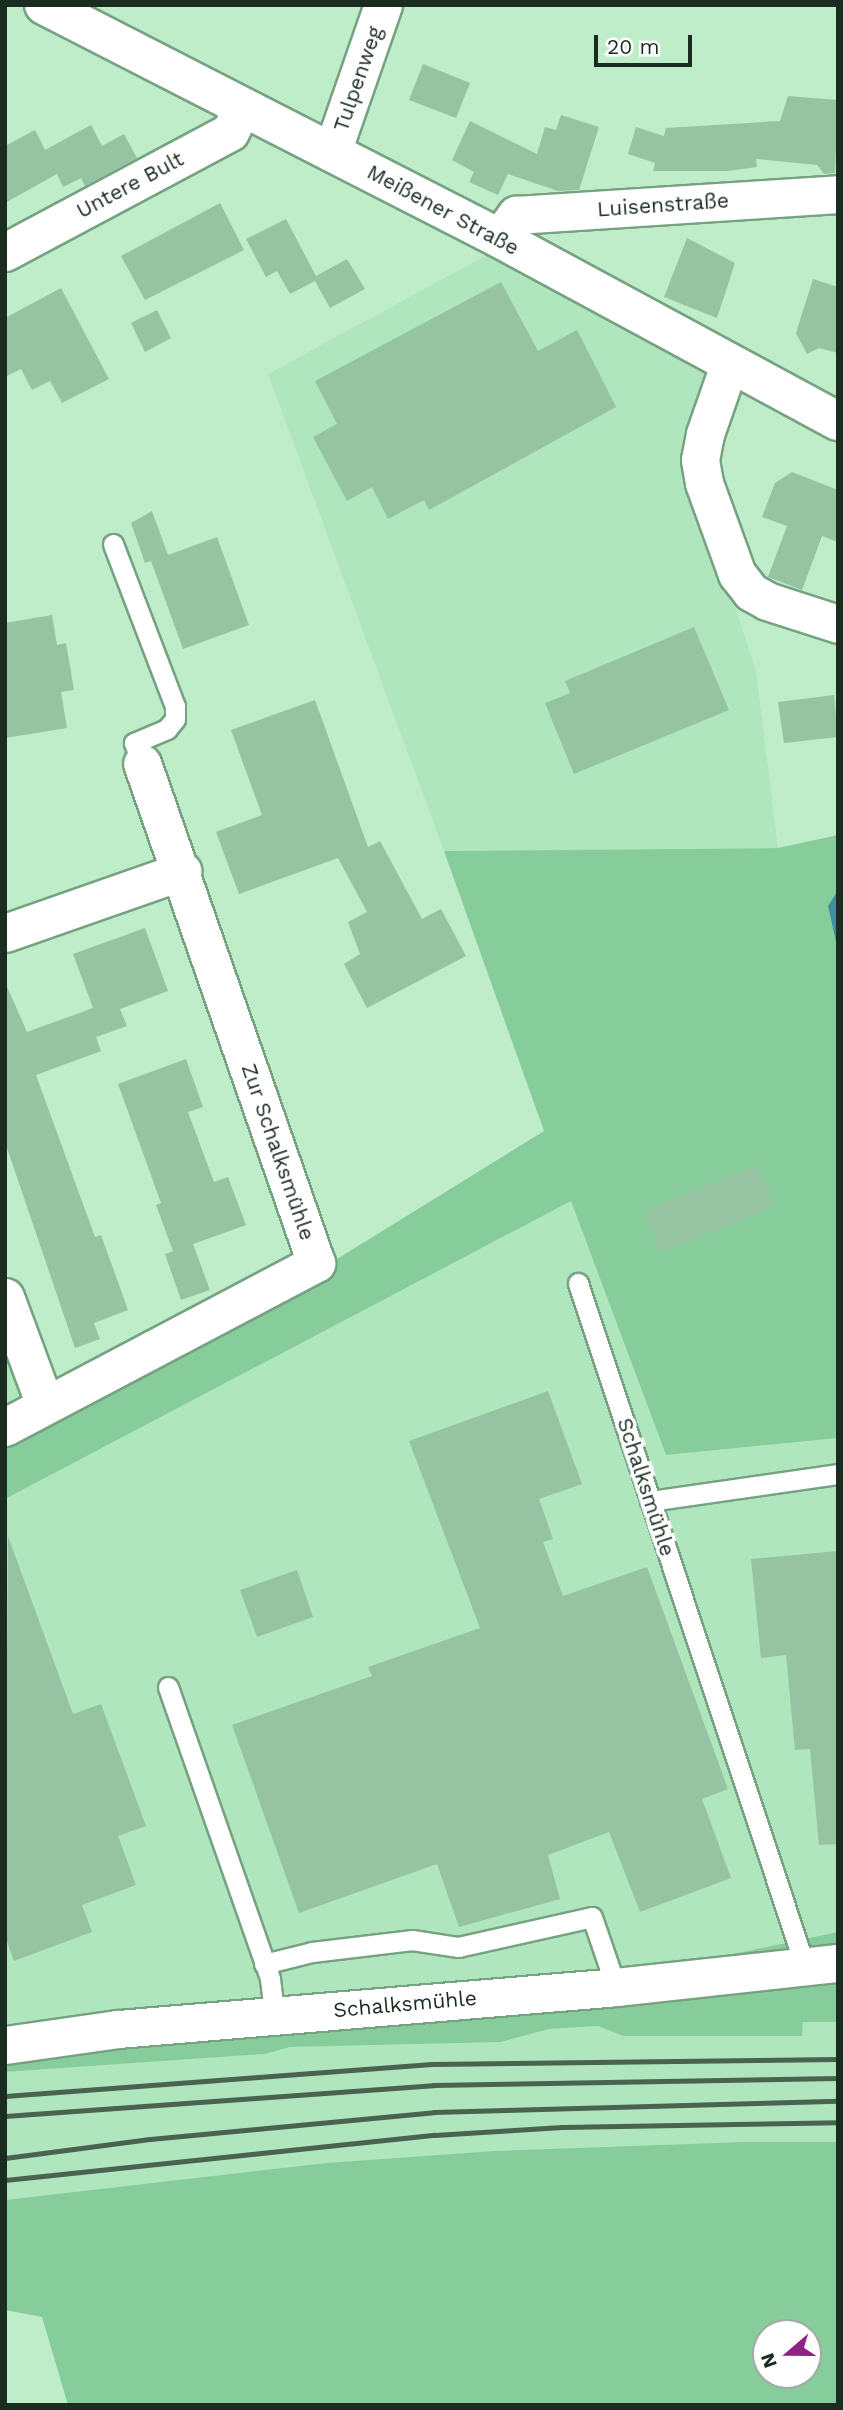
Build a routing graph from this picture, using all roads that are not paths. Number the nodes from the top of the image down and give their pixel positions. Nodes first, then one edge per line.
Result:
1 (44, 5) edge
2 (383, 5) edge
3 (242, 107) junction
4 (332, 152) junction
5 (838, 194) edge
6 (499, 238) junction
7 (5, 252) edge
8 (729, 365) junction
9 (838, 421) edge
10 (113, 544) dead end
11 (838, 624) edge
12 (142, 763) joint
13 (183, 871) junction
14 (5, 933) edge
15 (578, 1283) dead end
16 (5, 1297) edge
17 (45, 1405) junction
18 (5, 1427) edge
19 (838, 1474) edge
20 (650, 1500) junction
21 (168, 1687) dead end
22 (264, 1964) junction
23 (822, 1966) edge
24 (617, 1987) junction
25 (274, 2014) junction
26 (5, 2045) edge

1 - 3 street, Meißener Straße
2 - 4 street, Tulpenweg
3 - 4 street, Meißener Straße
3 - 7 street, Untere Bult
4 - 6 street, Meißener Straße
5 - 6 street, Luisenstraße
6 - 8 street, Meißener Straße
8 - 9 street, Meißener Straße
8 - 11 street
10 - 12 lane
12 - 13 street, Zur Schalksmühle
13 - 14 street
13 - 17 street, Zur Schalksmühle
15 - 20 lane, Schalksmühle
16 - 17 street
17 - 18 street, Zur Schalksmühle
19 - 20 lane
20 - 23 lane, Schalksmühle
21 - 22 lane
22 - 24 lane
22 - 25 lane
23 - 24 street, Schalksmühle
24 - 25 street, Schalksmühle
25 - 26 street, Schalksmühle

